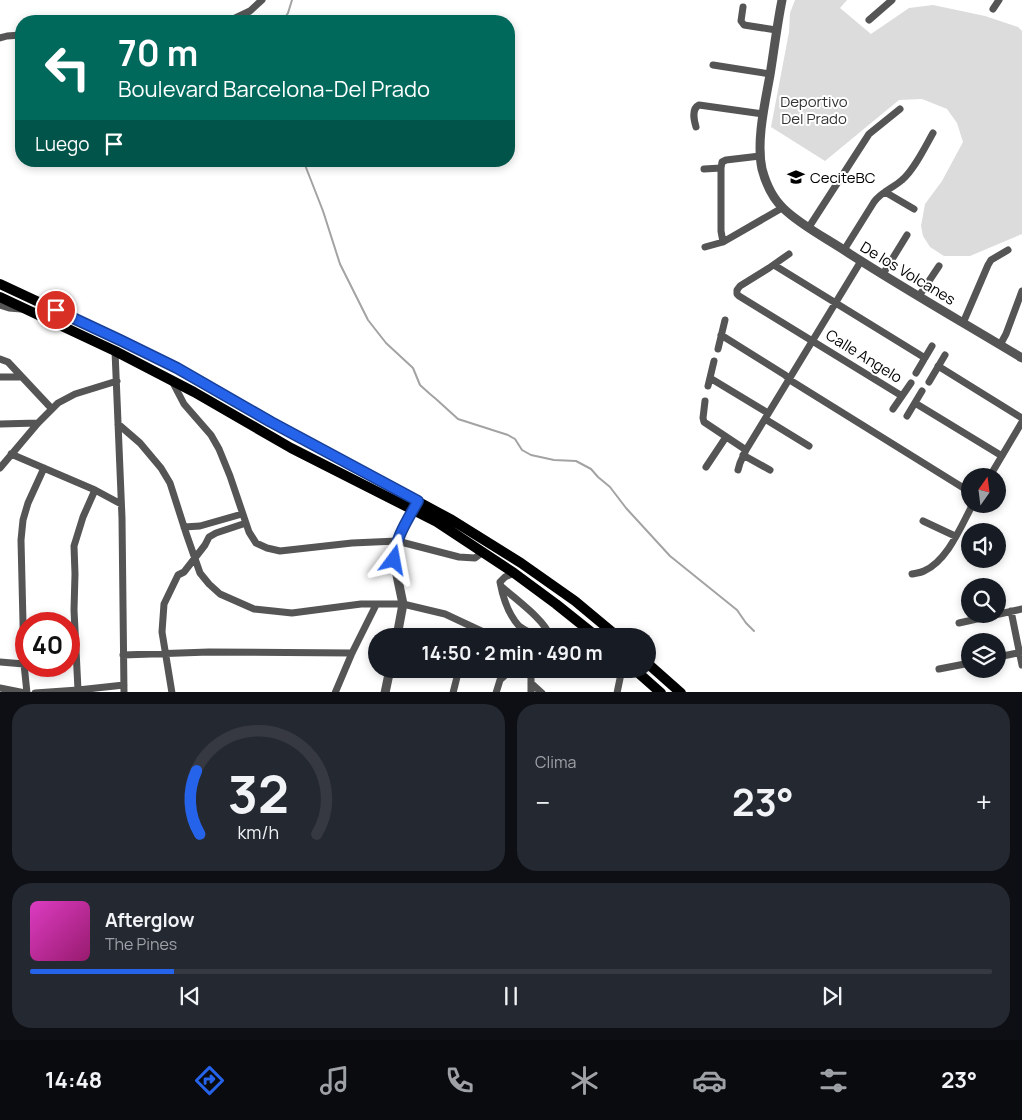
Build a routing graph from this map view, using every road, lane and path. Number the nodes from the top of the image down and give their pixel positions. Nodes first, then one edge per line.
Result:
1 (262, 0) edge
2 (782, 0) edge
3 (892, 0) edge
4 (999, 0) edge
5 (742, 7) dead end
6 (993, 9) dead end
7 (242, 15) edge
8 (869, 20) dead end
9 (776, 30) junction
10 (15, 35) edge
11 (0, 38) edge
12 (713, 65) dead end
13 (770, 74) junction
14 (900, 109) dead end
15 (763, 114) junction
16 (696, 127) dead end
17 (933, 133) dead end
18 (760, 156) junction
19 (722, 165) junction
20 (704, 169) dead end
21 (885, 192) junction
22 (782, 208) junction
23 (914, 209) dead end
24 (809, 228) junction
25 (907, 234) dead end
26 (723, 242) junction
27 (705, 247) dead end
28 (844, 250) junction
29 (1008, 250) dead end
30 (789, 254) dead end
31 (861, 261) junction
32 (774, 265) junction
33 (939, 266) dead end
34 (883, 274) junction
35 (0, 284) edge
36 (1022, 291) edge
37 (919, 296) junction
38 (0, 297) edge
39 (835, 303) junction
40 (0, 306) edge
41 (24, 309) junction
42 (725, 320) dead end
43 (963, 323) junction
44 (722, 334) junction
45 (812, 340) junction
46 (1000, 345) junction
47 (932, 346) dead end
48 (718, 349) dead end
49 (115, 351) junction
50 (945, 355) dead end
51 (925, 358) junction
52 (1022, 358) edge
53 (0, 359) edge
54 (714, 361) dead end
55 (938, 366) junction
56 (916, 373) dead end
57 (0, 377) edge
58 (22, 377) junction
59 (710, 378) junction
60 (789, 379) junction
61 (172, 380) junction
62 (117, 381) junction
63 (930, 382) dead end
64 (911, 383) dead end
65 (708, 386) dead end
66 (922, 391) dead end
67 (194, 392) junction
68 (902, 396) junction
69 (705, 401) dead end
70 (915, 402) junction
71 (184, 404) junction
72 (52, 409) junction
73 (893, 409) dead end
74 (767, 416) junction
75 (907, 416) dead end
76 (1022, 418) edge
77 (1022, 422) edge
78 (38, 423) junction
79 (0, 424) edge
80 (118, 424) junction
81 (726, 437) junction
82 (809, 446) dead end
83 (745, 452) junction
84 (11, 454) junction
85 (1002, 456) junction
86 (706, 467) dead end
87 (0, 468) edge
88 (44, 468) junction
89 (995, 468) edge
90 (738, 470) dead end
91 (770, 470) dead end
92 (961, 486) edge
93 (95, 490) junction
94 (121, 504) junction
95 (416, 506) junction
96 (969, 513) edge
97 (242, 514) junction
98 (923, 521) dead end
99 (246, 523) junction
100 (184, 527) junction
101 (955, 536) junction
102 (397, 541) junction
103 (483, 552) junction
104 (194, 558) junction
105 (514, 573) junction
106 (912, 574) dead end
107 (501, 586) junction
108 (376, 604) junction
109 (403, 604) junction
110 (1022, 608) edge
111 (1011, 611) junction
112 (23, 612) edge
113 (959, 623) dead end
114 (520, 627) edge
115 (398, 628) edge
116 (475, 628) edge
117 (546, 628) edge
118 (586, 628) edge
119 (607, 628) edge
120 (1021, 652) edge
121 (352, 653) junction
122 (166, 654) junction
123 (123, 655) junction
124 (1006, 655) edge
125 (0, 662) edge
126 (15, 663) edge
127 (961, 664) edge
128 (1022, 664) edge
129 (940, 669) dead end
130 (656, 671) edge
131 (25, 677) edge
132 (388, 678) edge
133 (457, 678) edge
134 (502, 678) edge
135 (531, 678) edge
136 (620, 678) edge
137 (645, 678) edge
138 (531, 683) junction
139 (0, 688) edge
140 (124, 689) edge
141 (78, 690) junction
142 (26, 692) edge
143 (35, 692) edge
144 (65, 692) edge
145 (172, 692) edge
146 (335, 692) edge
147 (385, 692) edge
148 (453, 692) edge
149 (496, 692) edge
150 (531, 692) edge
151 (542, 692) edge
152 (616, 692) edge
153 (661, 692) edge
154 (681, 692) edge

1 - 7 street
2 - 9 street
3 - 8 street
4 - 6 street
5 - 9 street
9 - 13 street
10 - 11 street
12 - 13 street
13 - 15 street
14 - 24 street
15 - 16 street
15 - 18 street
17 - 21 street
18 - 19 street
18 - 22 street
19 - 20 street
19 - 26 street
21 - 23 street
21 - 28 street
22 - 24 street, De los Volcanes
22 - 26 street
24 - 28 street, De los Volcanes
25 - 34 street
26 - 27 street
28 - 31 street, De los Volcanes
29 - 43 street
30 - 32 street
31 - 34 street, De los Volcanes
31 - 39 street
32 - 39 street
32 - 45 street, Calle Angelo
33 - 37 street
34 - 37 street, De los Volcanes
35 - 95 main road
36 - 46 street
37 - 43 street, De los Volcanes
38 - 41 main road
39 - 45 street
39 - 51 street
40 - 41 street
41 - 49 main road
42 - 44 street
43 - 46 street, De los Volcanes
44 - 48 street
44 - 60 street
45 - 60 street
45 - 68 street, Calle Angelo
46 - 52 street, De los Volcanes
47 - 51 street
49 - 61 main road
49 - 62 street
50 - 55 street
51 - 56 street
53 - 58 street
54 - 59 street
55 - 63 street
55 - 76 street
57 - 58 street
58 - 72 street
59 - 65 street
59 - 74 street
60 - 74 street
60 - 92 street
61 - 67 main road
61 - 71 street
62 - 72 street
62 - 80 street
64 - 68 street
66 - 70 street
67 - 71 street
67 - 95 main road
68 - 73 street
69 - 81 street
70 - 75 street
70 - 85 street
71 - 97 street
72 - 78 street
74 - 82 street
74 - 83 street
77 - 85 street
78 - 79 street
78 - 84 street
80 - 94 street
80 - 100 street
81 - 83 street
81 - 86 street
83 - 90 street
83 - 91 street
84 - 87 street
84 - 88 street
85 - 89 street
88 - 93 street
88 - 112 street
93 - 94 street
93 - 141 street
94 - 123 street
95 - 102 street
95 - 103 main road
95 - 119 main road
96 - 101 street
97 - 99 street
97 - 100 street
98 - 101 street
99 - 102 street
99 - 104 street
100 - 104 street
101 - 106 street
102 - 103 street
102 - 109 street
103 - 105 main road
104 - 108 street
104 - 122 street
105 - 107 street
105 - 118 main road
107 - 114 street
107 - 117 street
108 - 109 street
108 - 121 street
109 - 115 street
109 - 116 street
110 - 111 street
111 - 113 street
111 - 120 street
120 - 124 street
120 - 128 street
121 - 122 street
121 - 146 street
122 - 123 street
122 - 145 street
123 - 140 street
125 - 126 street
127 - 129 street
130 - 154 main road
131 - 142 street
132 - 147 street
133 - 148 street
134 - 149 street
135 - 138 street
136 - 152 street
137 - 153 main road
138 - 150 street
138 - 151 street
139 - 142 street
140 - 141 street
141 - 144 street
143 - 144 street

